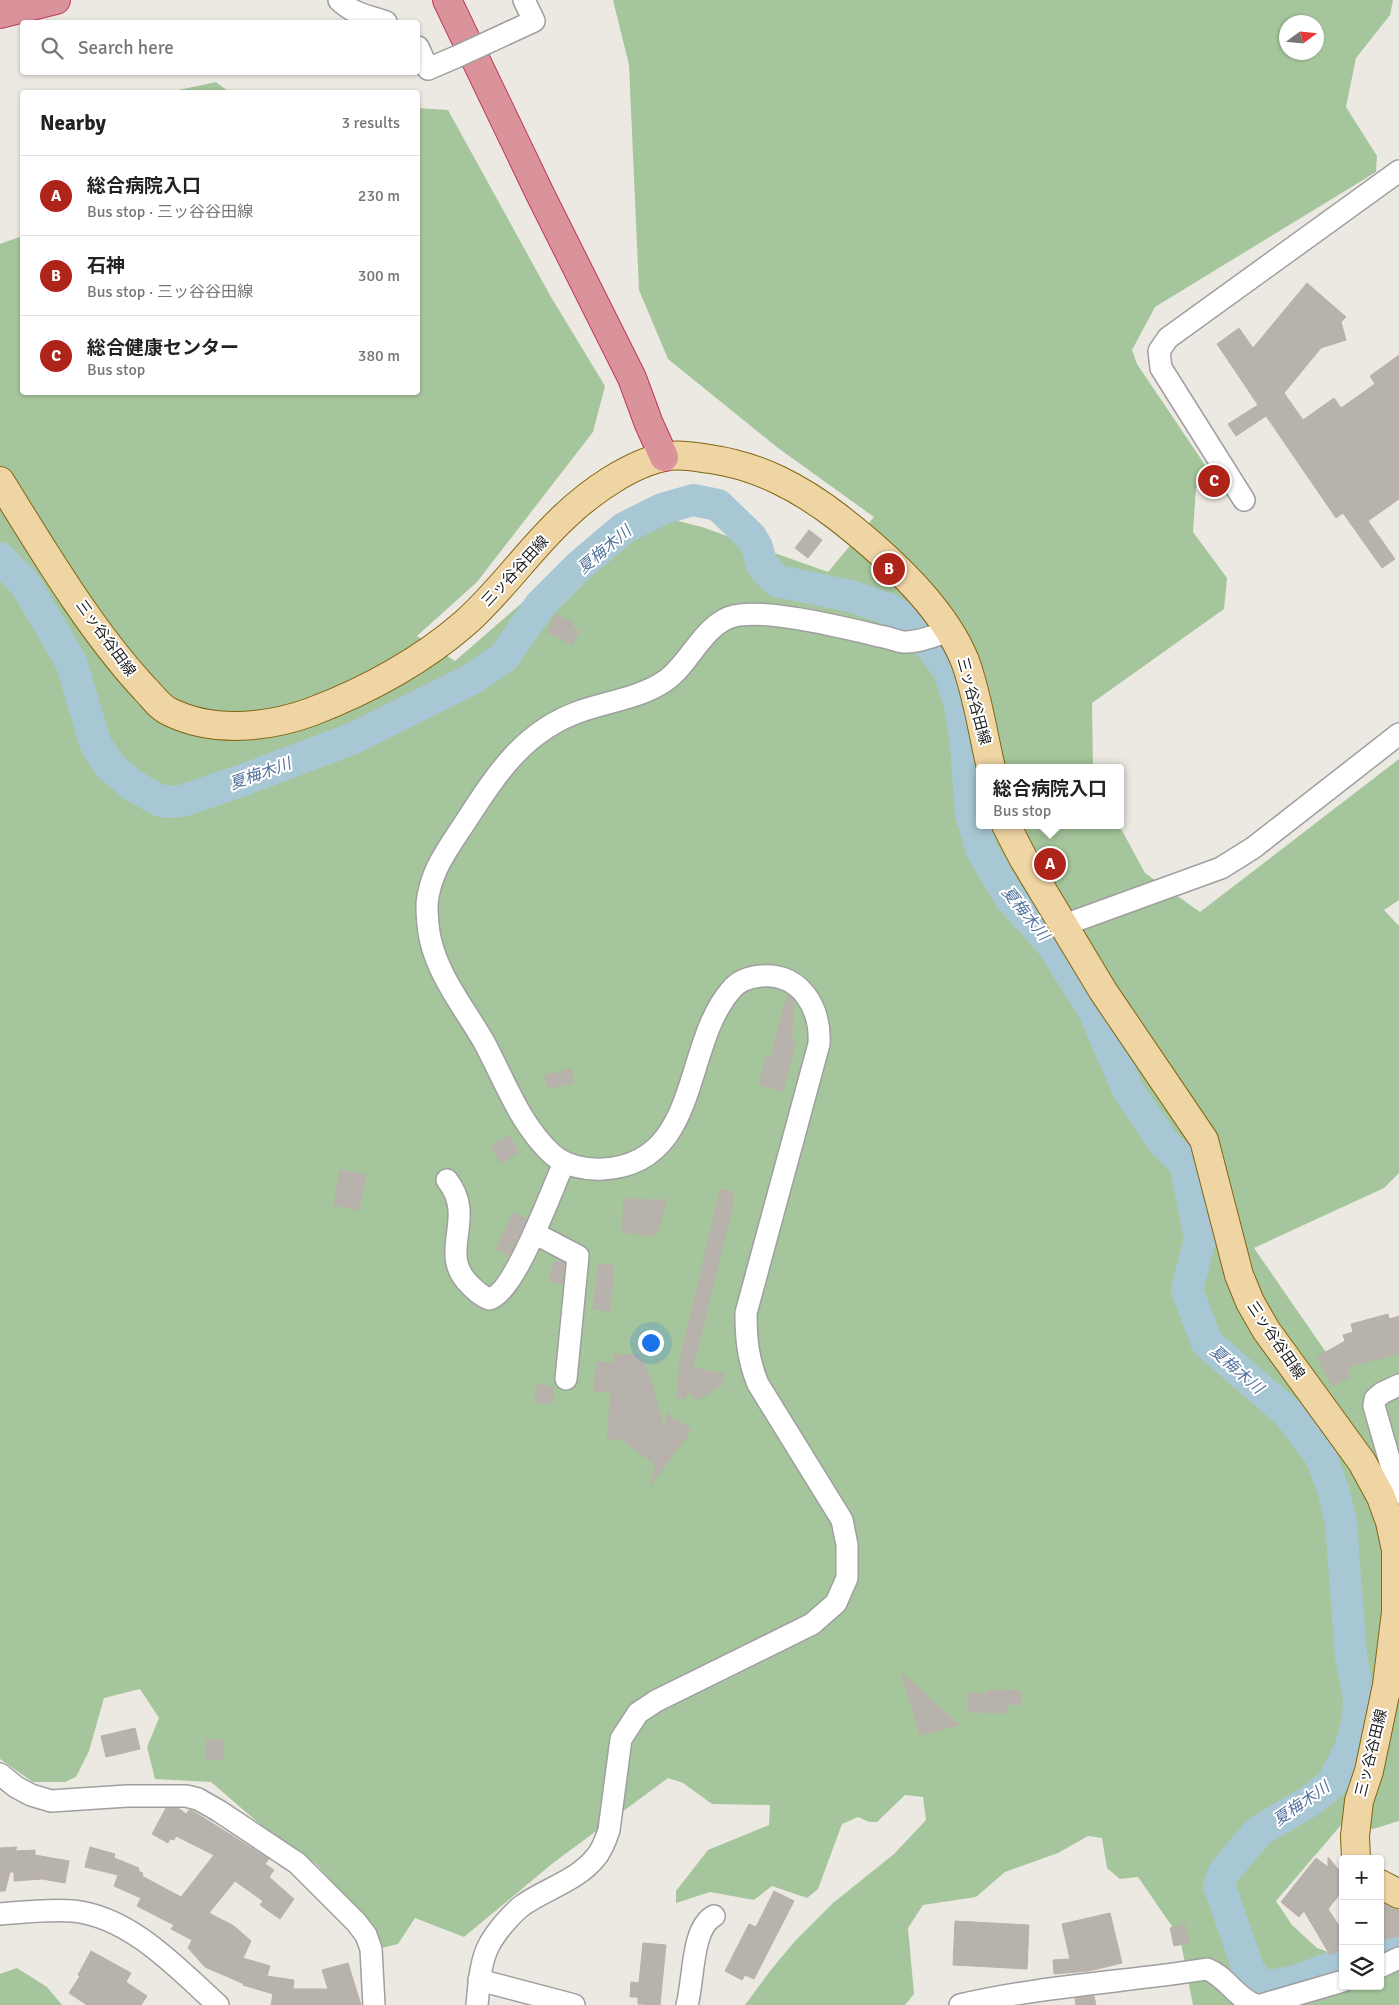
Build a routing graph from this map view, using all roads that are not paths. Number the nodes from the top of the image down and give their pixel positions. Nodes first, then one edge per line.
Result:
1 (56, 0) edge
2 (339, 0) edge
3 (447, 0) edge
4 (463, 0) edge
5 (524, 0) edge
6 (0, 14) edge
7 (379, 20) edge
8 (420, 52) edge
9 (1399, 171) edge
10 (664, 457) junction
11 (0, 481) edge
12 (1244, 500) dead end
13 (948, 631) junction
14 (1399, 734) edge
15 (990, 764) edge
16 (1008, 829) edge
17 (1064, 925) junction
18 (564, 1162) junction
19 (447, 1180) dead end
20 (534, 1233) junction
21 (566, 1379) dead end
22 (1399, 1385) edge
23 (1399, 1493) edge
24 (1394, 1517) edge
25 (1397, 1612) edge
26 (0, 1774) edge
27 (1356, 1855) edge
28 (1384, 1886) edge
29 (1399, 1894) edge
30 (0, 1914) edge
31 (714, 1916) dead end
32 (1399, 1958) edge
33 (1384, 1965) edge
34 (480, 1980) junction
35 (1339, 1982) edge
36 (218, 2005) edge
37 (374, 2005) edge
38 (477, 2005) edge
39 (574, 2005) edge
40 (687, 2005) edge
41 (960, 2005) edge
42 (1256, 2005) edge
43 (1261, 2005) edge

1 - 6 highway
2 - 7 street
3 - 10 highway
4 - 10 highway
5 - 8 street, bridge
9 - 12 street
10 - 11 main road, 三ッ谷谷田線
10 - 13 main road, 三ッ谷谷田線
13 - 15 main road, 三ッ谷谷田線
13 - 18 street
14 - 17 street
16 - 17 main road, 三ッ谷谷田線
17 - 24 main road, 三ッ谷谷田線
18 - 20 street
18 - 34 street
19 - 20 street
20 - 21 street
22 - 23 street
24 - 25 main road, 三ッ谷谷田線
25 - 27 main road, 三ッ谷谷田線
26 - 37 street
28 - 29 main road
30 - 36 street
31 - 40 street
32 - 33 street
34 - 38 street
34 - 39 street
35 - 43 street
41 - 42 street

